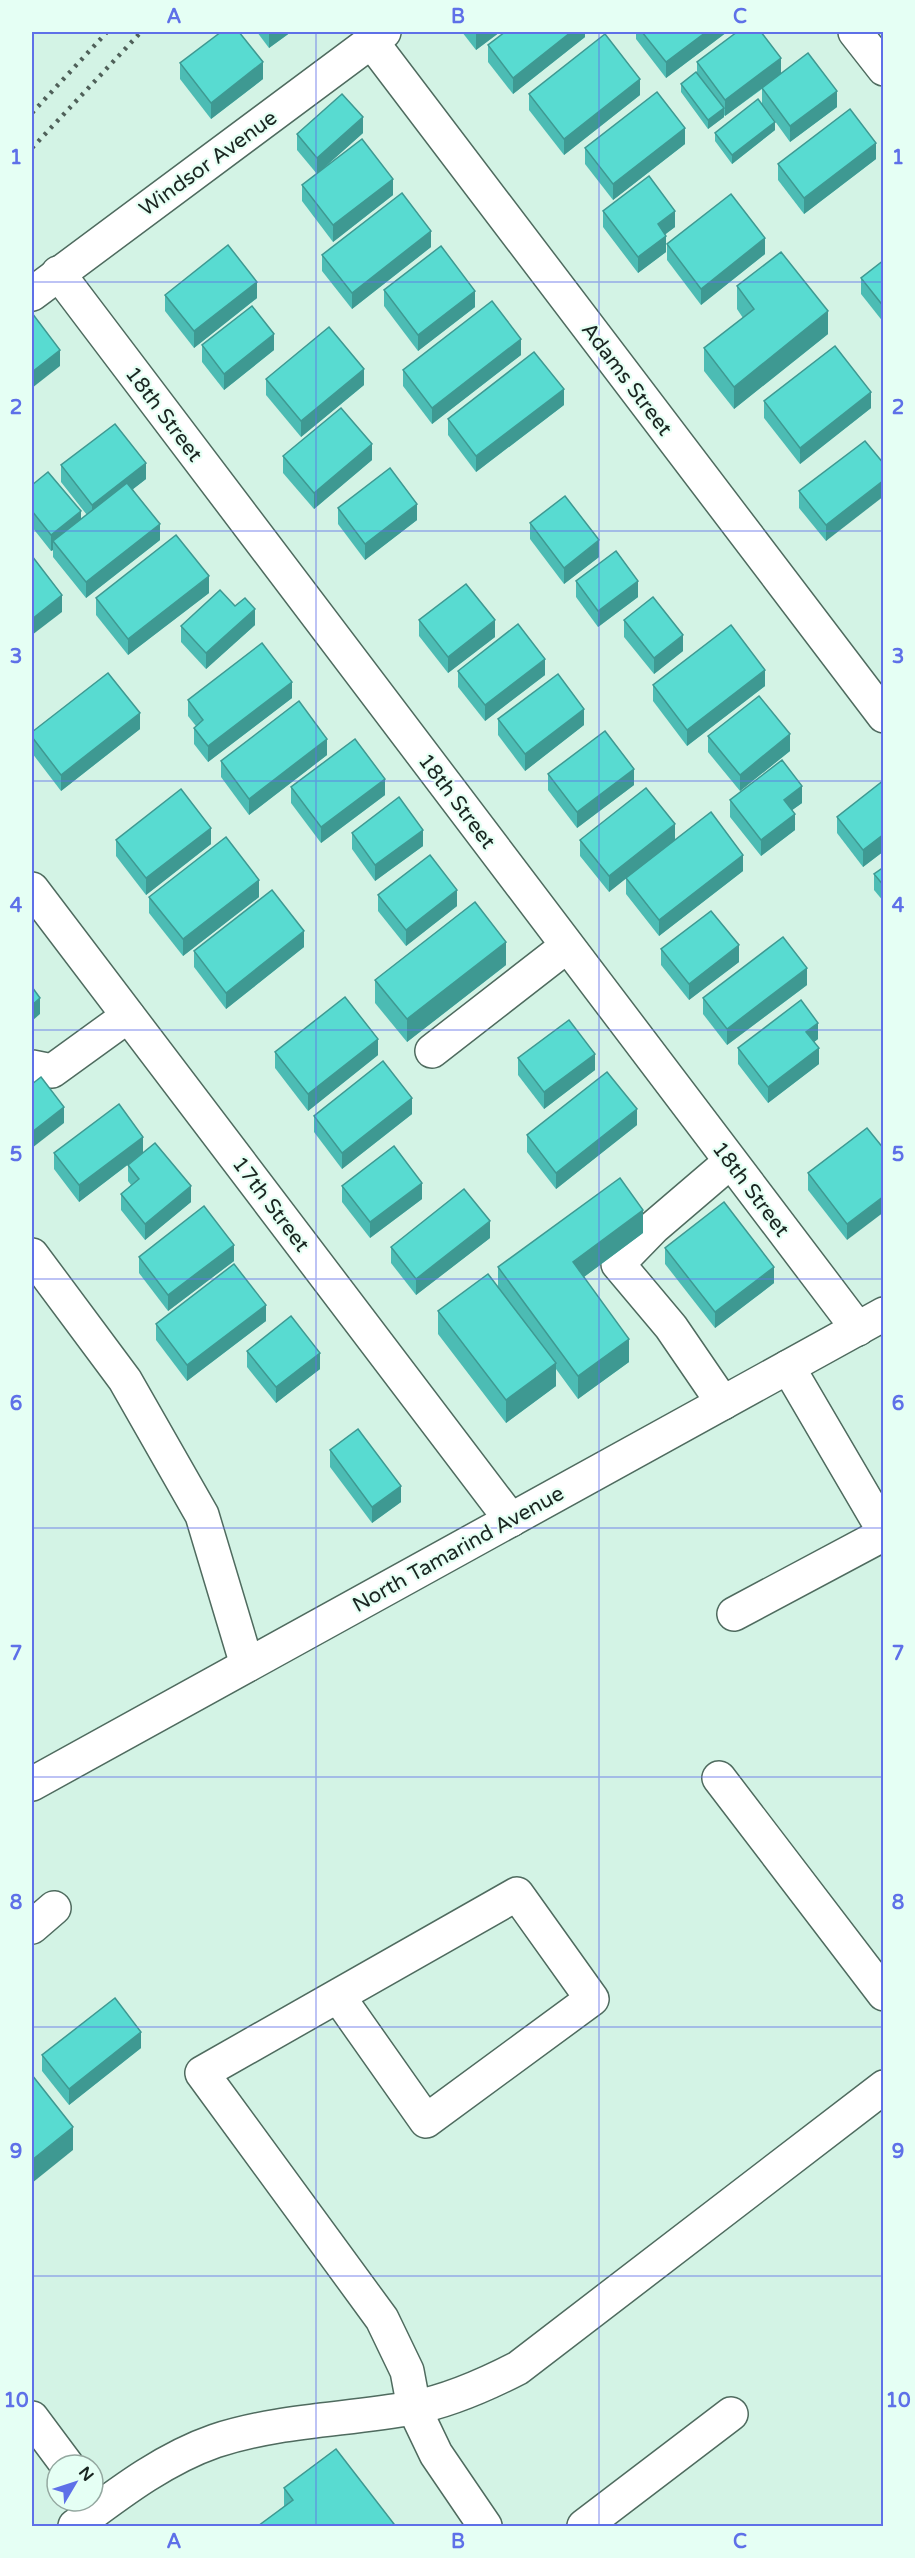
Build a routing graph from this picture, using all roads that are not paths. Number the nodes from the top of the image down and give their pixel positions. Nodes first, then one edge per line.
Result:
1 (855, 32) edge
2 (378, 36) edge
3 (884, 69) edge
4 (58, 273) junction
5 (32, 294) edge
6 (884, 716) edge
7 (32, 889) edge
8 (567, 946) junction
9 (128, 1016) junction
10 (432, 1051) dead end
11 (32, 1067) edge
12 (730, 1162) junction
13 (32, 1255) edge
14 (871, 1322) edge
15 (788, 1367) junction
16 (723, 1403) junction
17 (511, 1520) junction
18 (884, 1533) edge
19 (734, 1614) dead end
20 (247, 1665) junction
21 (719, 1778) dead end
22 (32, 1784) edge
23 (884, 1994) edge
24 (338, 1996) junction
25 (884, 2087) edge
26 (414, 2408) junction
27 (731, 2414) dead end
28 (32, 2418) edge
29 (58, 2453) edge
30 (96, 2515) edge
31 (485, 2526) edge
32 (585, 2526) edge

1 - 3 street
2 - 4 street, Windsor Avenue
2 - 6 street, Adams Street
4 - 5 street, Windsor Avenue
4 - 8 street, 18th Street
7 - 9 street, 17th Street
8 - 10 street
8 - 12 street, 18th Street
9 - 11 street
9 - 17 street, 17th Street
12 - 14 street, 18th Street
12 - 16 street
13 - 20 street
14 - 15 street, North Tamarind Avenue
15 - 16 street, North Tamarind Avenue
15 - 18 street
16 - 17 street, North Tamarind Avenue
17 - 20 street, North Tamarind Avenue
18 - 19 street
20 - 22 street, North Tamarind Avenue
21 - 23 street
24 - 24 street
24 - 26 street
25 - 26 street
26 - 30 street
26 - 31 street
27 - 32 street
28 - 29 street

